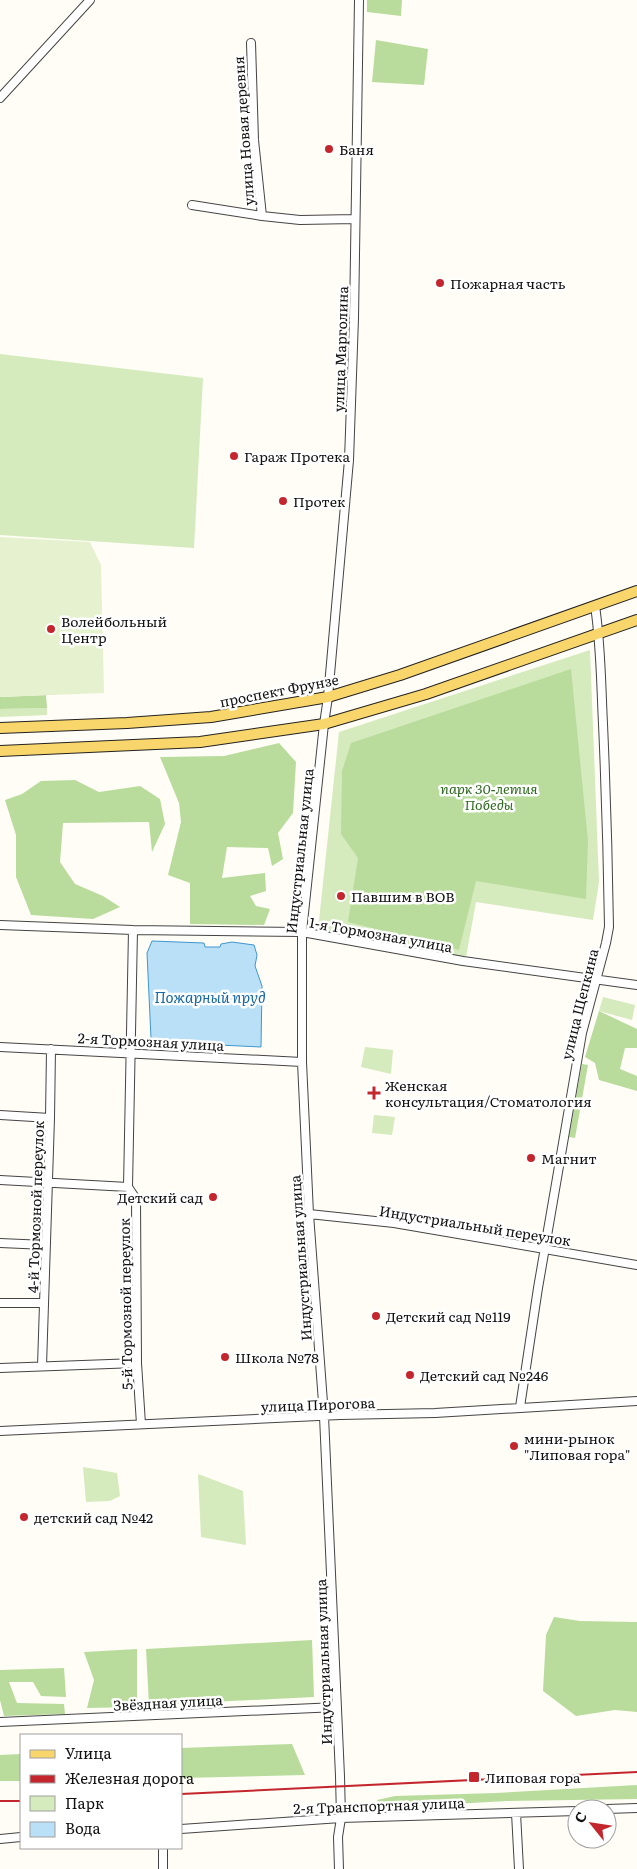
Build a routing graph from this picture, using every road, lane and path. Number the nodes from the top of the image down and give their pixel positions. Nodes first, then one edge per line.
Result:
1 (90, 0) edge
2 (359, 0) edge
3 (251, 43) dead end
4 (0, 98) edge
5 (192, 205) dead end
6 (262, 216) junction
7 (355, 220) junction
8 (637, 591) edge
9 (595, 606) junction
10 (637, 620) edge
11 (599, 634) junction
12 (328, 697) junction
13 (324, 724) junction
14 (0, 728) edge
15 (0, 751) edge
16 (0, 925) edge
17 (133, 930) junction
18 (302, 932) junction
19 (596, 980) junction
20 (637, 985) edge
21 (0, 1047) edge
22 (50, 1049) junction
23 (131, 1052) junction
24 (302, 1062) junction
25 (0, 1115) edge
26 (50, 1118) junction
27 (0, 1180) edge
28 (48, 1184) junction
29 (128, 1187) junction
30 (309, 1214) junction
31 (0, 1243) edge
32 (46, 1245) junction
33 (545, 1248) junction
34 (637, 1265) edge
35 (0, 1303) edge
36 (44, 1303) junction
37 (137, 1363) junction
38 (42, 1366) junction
39 (0, 1368) edge
40 (637, 1402) edge
41 (520, 1407) junction
42 (324, 1416) junction
43 (141, 1424) junction
44 (0, 1431) edge
45 (337, 1706) junction
46 (0, 1722) edge
47 (637, 1808) edge
48 (617, 1809) edge
49 (567, 1811) edge
50 (516, 1813) junction
51 (341, 1818) junction
52 (182, 1829) edge
53 (20, 1837) edge
54 (0, 1838) edge
55 (163, 1849) edge
56 (163, 1869) edge
57 (339, 1869) edge
58 (520, 1869) edge

1 - 4 street
2 - 7 street, улица Марголина
3 - 6 street, улица Новая деревня
5 - 6 street
6 - 7 street
7 - 12 street, улица Марголина
8 - 9 main road, проспект Фрунзе
9 - 11 street, улица Щепкина
9 - 12 main road, проспект Фрунзе
10 - 11 main road
11 - 13 main road
11 - 19 street, улица Щепкина
12 - 13 street, Индустриальная улица
12 - 14 main road, проспект Фрунзе
13 - 15 main road
13 - 18 street, Индустриальная улица
16 - 17 street, 1-я Тормозная улица
17 - 18 street, 1-я Тормозная улица
17 - 23 street
18 - 19 street, 1-я Тормозная улица
18 - 24 street, Индустриальная улица
19 - 20 street, 1-я Тормозная улица
19 - 33 street, улица Щепкина
21 - 22 street, 2-я Тормозная улица
22 - 23 street, 2-я Тормозная улица
22 - 26 street, 4-й Тормозной переулок
23 - 24 street, 2-я Тормозная улица
23 - 29 street
24 - 30 street, Индустриальная улица
25 - 26 street
26 - 28 street, 4-й Тормозной переулок
27 - 28 street
28 - 29 street
28 - 32 street, 4-й Тормозной переулок
29 - 37 street, 5-й Тормозной переулок
30 - 33 street, Индустриальный переулок
30 - 42 street, Индустриальная улица
31 - 32 street
32 - 36 street, 4-й Тормозной переулок
33 - 34 street, Индустриальный переулок
33 - 41 street, улица Щепкина
35 - 36 street
36 - 38 street, 4-й Тормозной переулок
37 - 38 street
37 - 43 street, 5-й Тормозной переулок
38 - 39 street
40 - 41 street, улица Пирогова
41 - 42 street, улица Пирогова
42 - 43 street, улица Пирогова
42 - 45 street, Индустриальная улица
43 - 44 street, улица Пирогова
45 - 46 street, Звёздная улица
45 - 51 street, Индустриальная улица
47 - 48 street
49 - 50 street, 2-я Транспортная улица
50 - 51 street, 2-я Транспортная улица
50 - 58 street
51 - 52 street, 2-я Транспортная улица
51 - 57 street, Индустриальная улица
53 - 54 street
55 - 56 street

